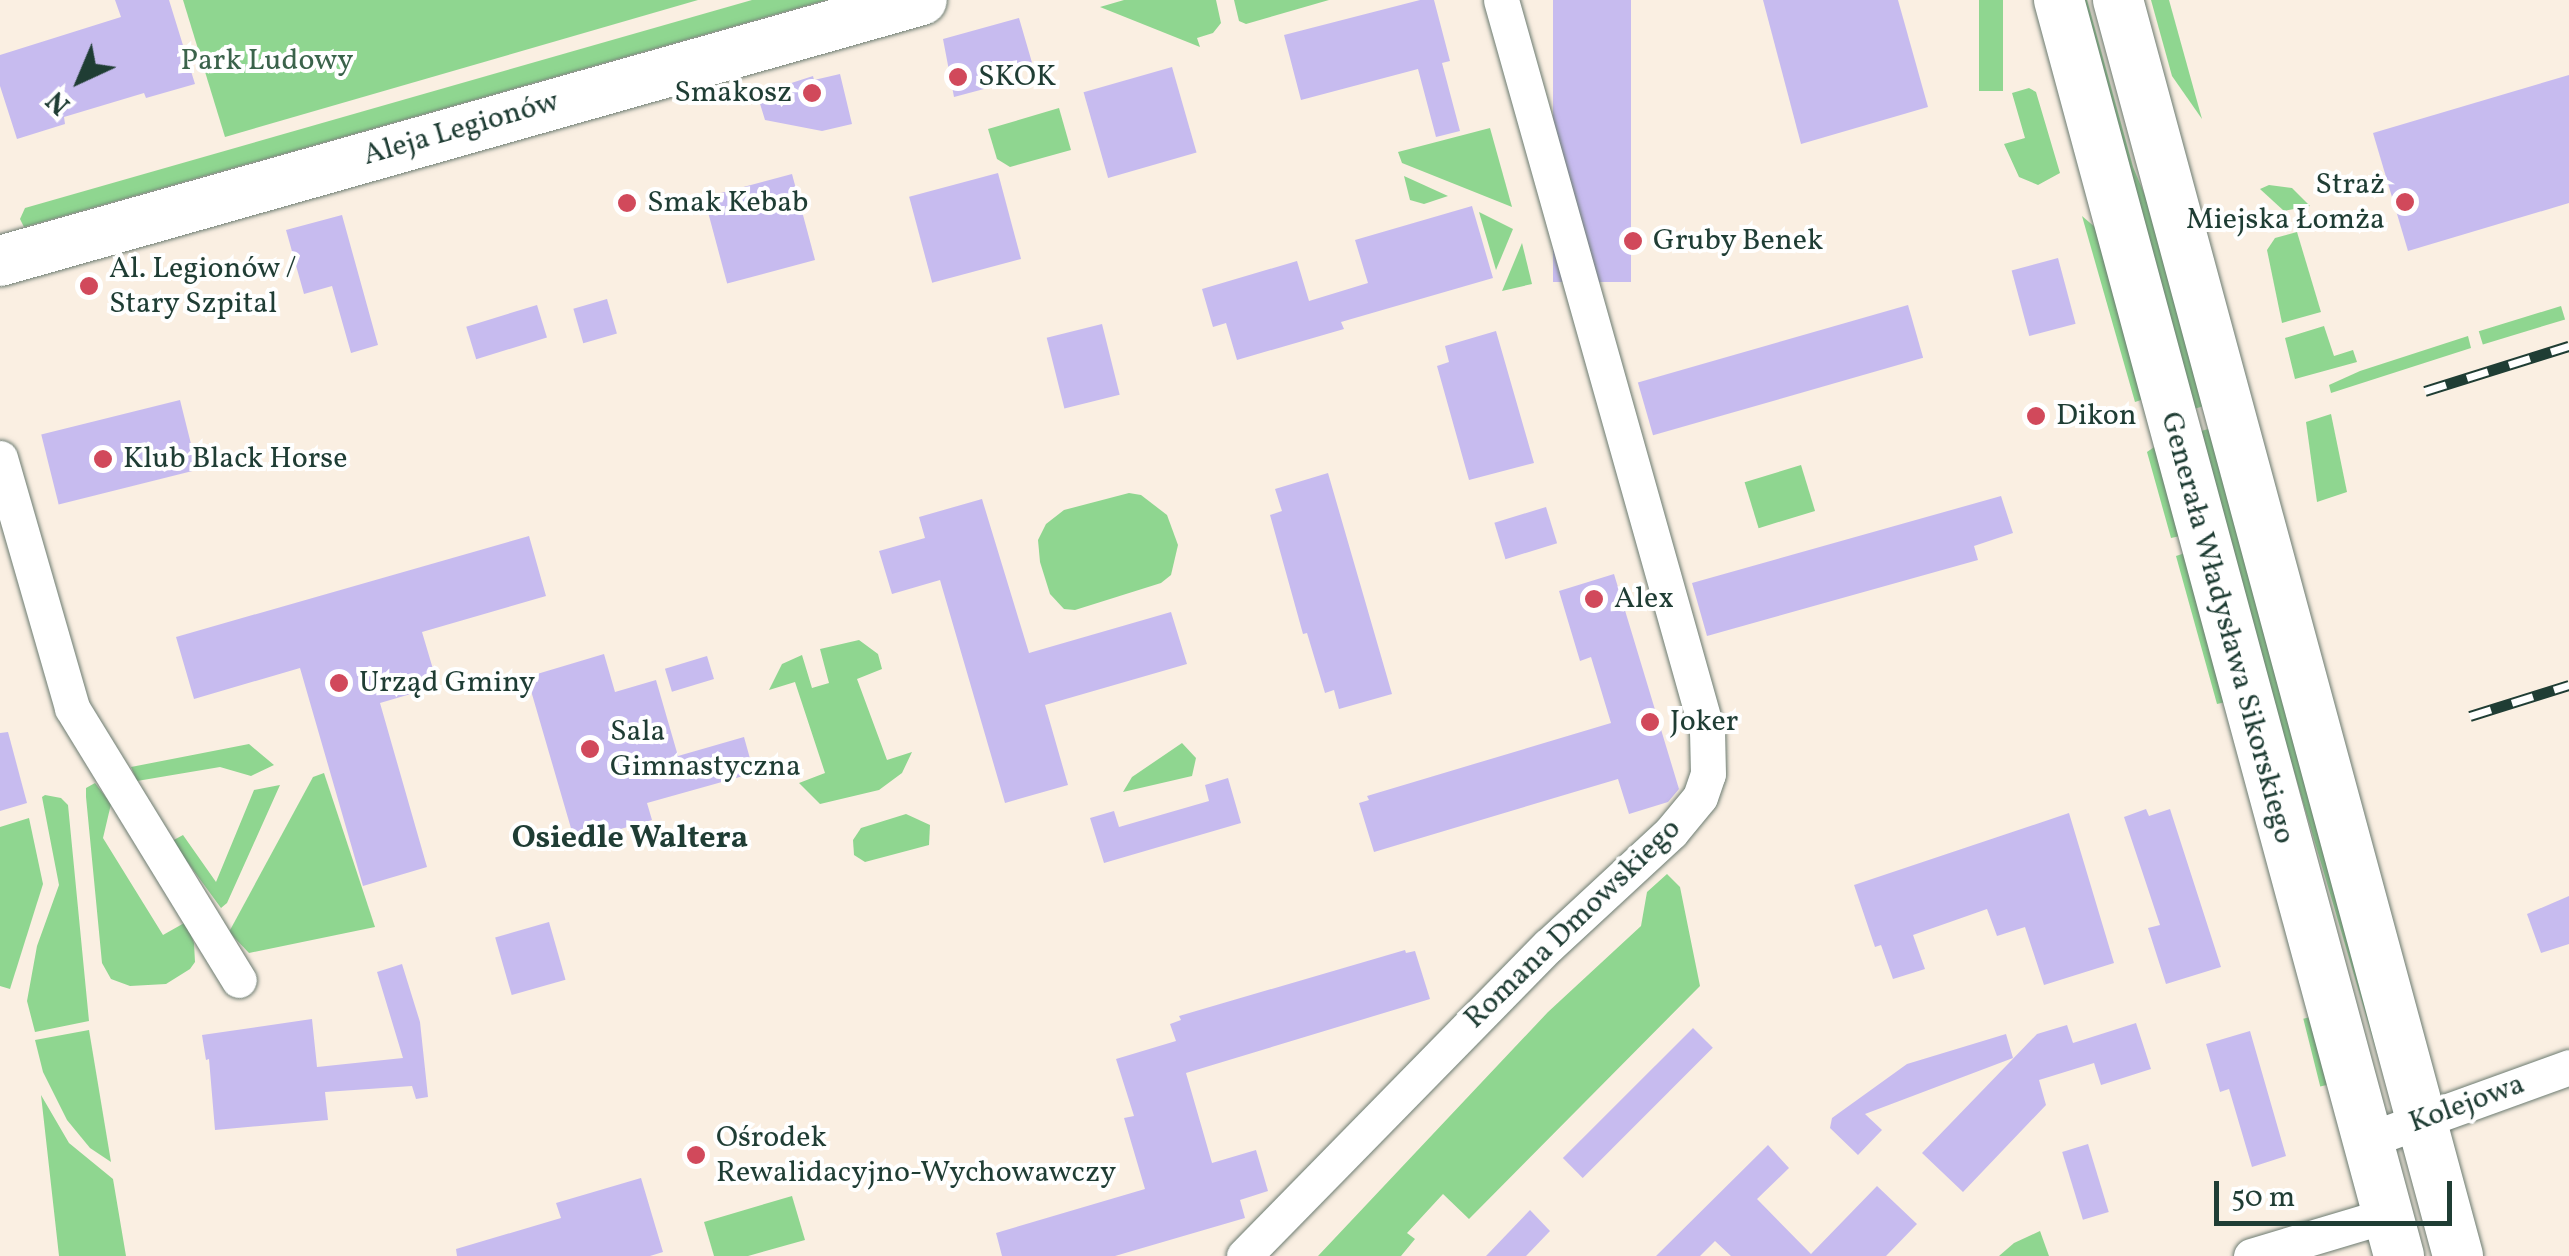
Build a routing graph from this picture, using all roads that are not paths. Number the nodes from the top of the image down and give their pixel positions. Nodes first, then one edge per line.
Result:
1 (922, 0) edge
2 (1501, 0) edge
3 (2059, 0) edge
4 (2118, 0) edge
5 (0, 261) edge
6 (0, 458) edge
7 (239, 980) dead end
8 (2569, 1068) edge
9 (2422, 1120) junction
10 (2365, 1140) junction
11 (2393, 1236) edge
12 (1244, 1256) edge
13 (2252, 1256) edge
14 (2458, 1256) edge

1 - 5 main road, Aleja Legionów
2 - 12 street, Romana Dmowskiego
3 - 10 main road, Generała Władysława Sikorskiego
4 - 9 main road, Generała Władysława Sikorskiego
6 - 7 street
8 - 9 street, Kolejowa
9 - 10 street, Kolejowa
9 - 14 main road, Generała Władysława Sikorskiego
10 - 11 main road, Generała Władysława Sikorskiego
11 - 13 street

